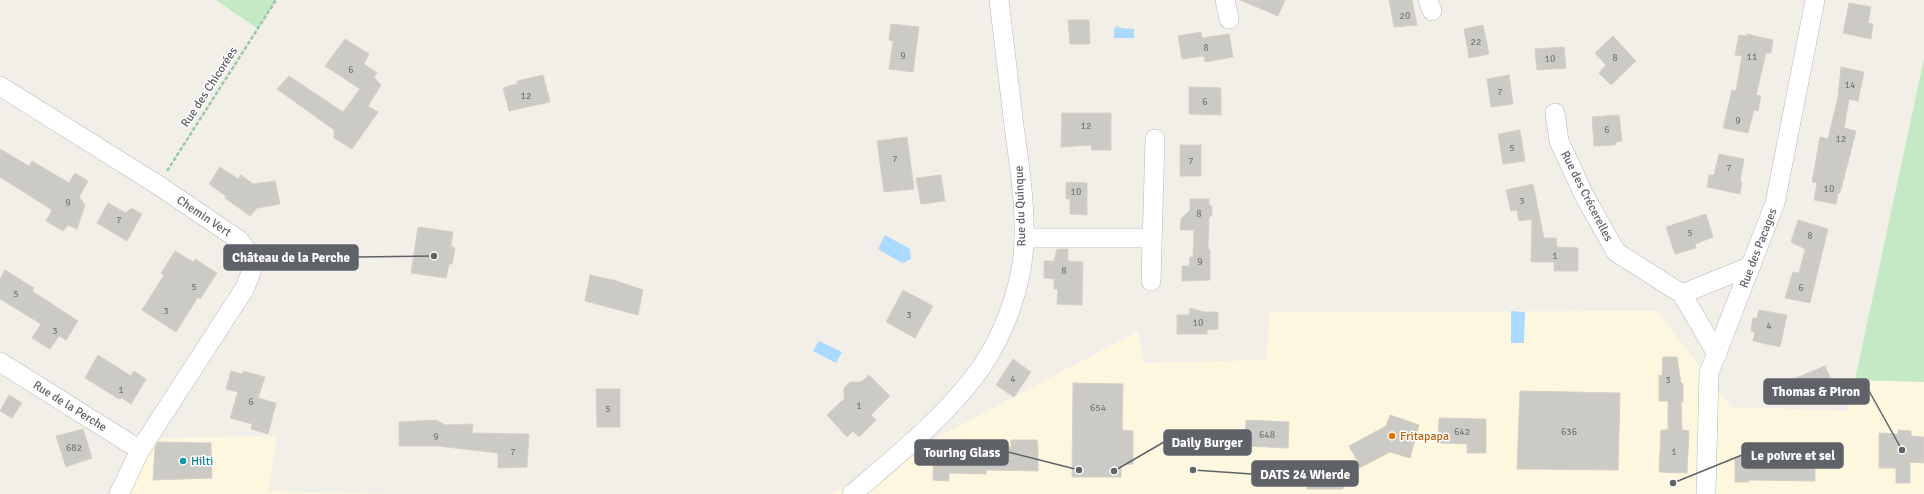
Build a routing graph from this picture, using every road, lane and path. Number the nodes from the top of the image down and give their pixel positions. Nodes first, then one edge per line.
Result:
1 (276, 0) edge
2 (999, 0) edge
3 (1225, 0) edge
4 (1815, 0) edge
5 (1229, 19) dead end
6 (0, 86) edge
7 (1555, 113) dead end
8 (1155, 139) dead end
9 (158, 185) junction
10 (1024, 238) junction
11 (1151, 238) junction
12 (1751, 266) junction
13 (1151, 281) dead end
14 (1682, 294) junction
15 (1717, 354) junction
16 (0, 362) edge
17 (140, 450) junction
18 (119, 494) edge
19 (852, 494) edge
20 (1706, 494) edge

1 - 9 path, Rue des Chicorées
2 - 10 street, Rue du Quinque
3 - 5 street
4 - 12 street, Rue des Pacages
6 - 9 street, Chemin Vert
7 - 14 street, Rue des Crécerelles
8 - 11 street
9 - 17 street, Chemin Vert
10 - 11 street
10 - 19 street, Rue du Quinque
11 - 13 street
12 - 14 street
12 - 15 street, Rue des Pacages
14 - 15 street, Rue des Crécerelles
15 - 20 street, Rue des Pacages
16 - 17 street, Rue de la Perche
17 - 18 street, Chemin Vert

